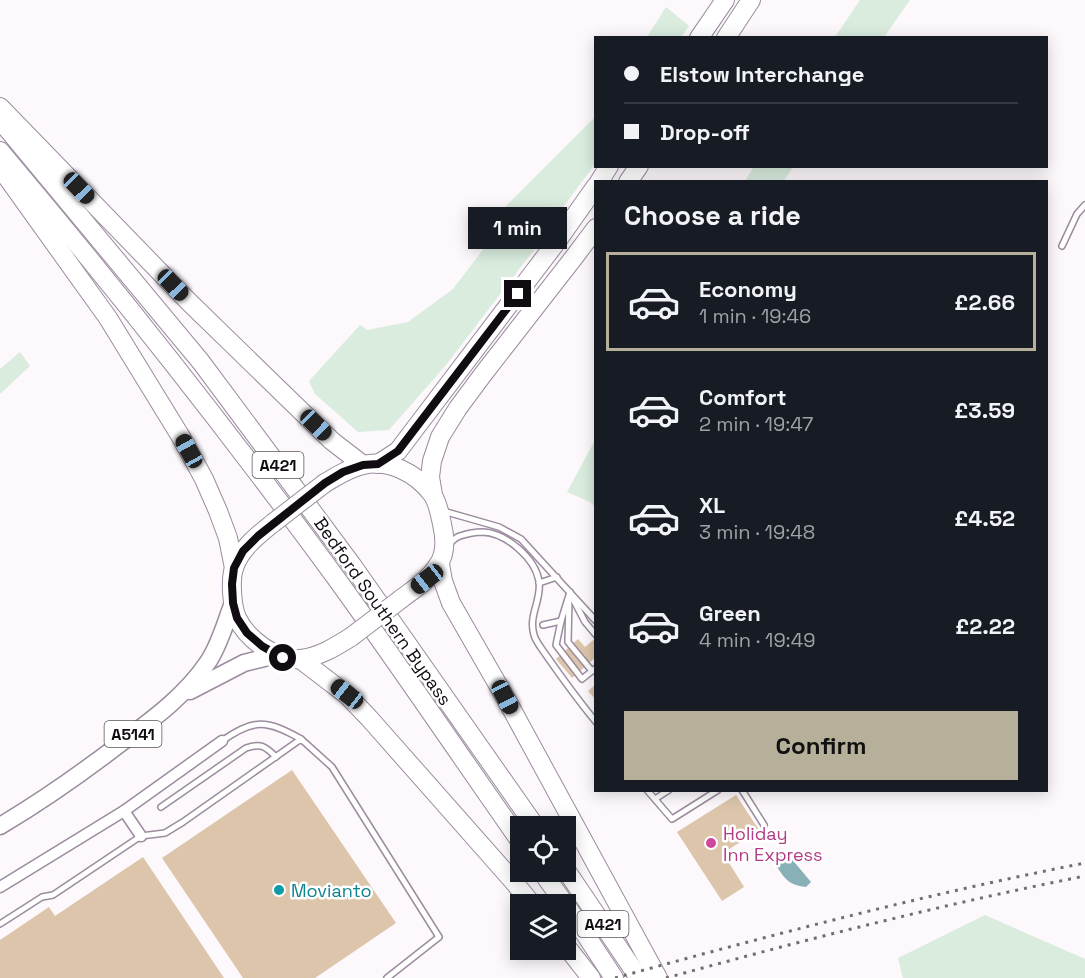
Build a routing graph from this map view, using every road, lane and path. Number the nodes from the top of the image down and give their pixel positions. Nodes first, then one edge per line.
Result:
1 (725, 0) edge
2 (751, 0) edge
3 (700, 36) edge
4 (727, 36) edge
5 (0, 107) edge
6 (0, 120) edge
7 (0, 151) edge
8 (0, 167) edge
9 (594, 189) edge
10 (1085, 205) edge
11 (594, 231) edge
12 (1062, 246) dead end
13 (371, 464) junction
14 (436, 502) junction
15 (442, 555) junction
16 (234, 568) junction
17 (557, 577) junction
18 (539, 583) junction
19 (570, 592) junction
20 (233, 603) junction
21 (594, 619) edge
22 (561, 621) junction
23 (543, 626) dead end
24 (594, 633) edge
25 (277, 655) junction
26 (300, 659) junction
27 (594, 669) edge
28 (180, 696) junction
29 (594, 720) edge
30 (301, 739) junction
31 (222, 741) joint
32 (276, 757) junction
33 (649, 792) edge
34 (666, 792) edge
35 (715, 792) edge
36 (744, 792) edge
37 (655, 799) junction
38 (161, 807) dead end
39 (124, 811) junction
40 (528, 816) edge
41 (764, 825) dead end
42 (0, 826) edge
43 (510, 827) edge
44 (141, 836) junction
45 (574, 882) edge
46 (0, 887) edge
47 (524, 894) edge
48 (576, 921) edge
49 (0, 924) edge
50 (576, 959) edge
51 (387, 978) edge
52 (591, 978) edge
53 (614, 978) edge
54 (639, 978) edge
55 (658, 978) edge

1 - 3 highway
2 - 4 highway
5 - 13 highway
6 - 40 highway, Bedford Southern Bypass / A421
7 - 43 highway, Bedford Southern Bypass / A421
8 - 16 highway
9 - 13 highway
10 - 12 lane
11 - 14 highway
13 - 14 highway
13 - 16 highway, bridge
14 - 15 highway
14 - 17 lane
15 - 18 lane
15 - 26 highway, bridge
15 - 55 highway
16 - 20 highway
17 - 18 lane
17 - 19 lane
18 - 29 lane
19 - 21 lane
19 - 22 lane
19 - 24 lane
19 - 27 lane
20 - 25 highway
20 - 28 main road, A5141
22 - 23 lane
22 - 27 lane
25 - 26 highway
25 - 28 main road, A5141
26 - 47 highway
28 - 42 main road, A5141
30 - 31 lane
30 - 32 lane
30 - 51 lane
31 - 39 street
32 - 38 lane
32 - 44 lane
33 - 37 lane
34 - 37 lane
35 - 37 lane
36 - 41 lane
39 - 44 street
39 - 46 street
44 - 49 lane
45 - 54 highway, A421
48 - 53 highway, A421
50 - 52 highway

